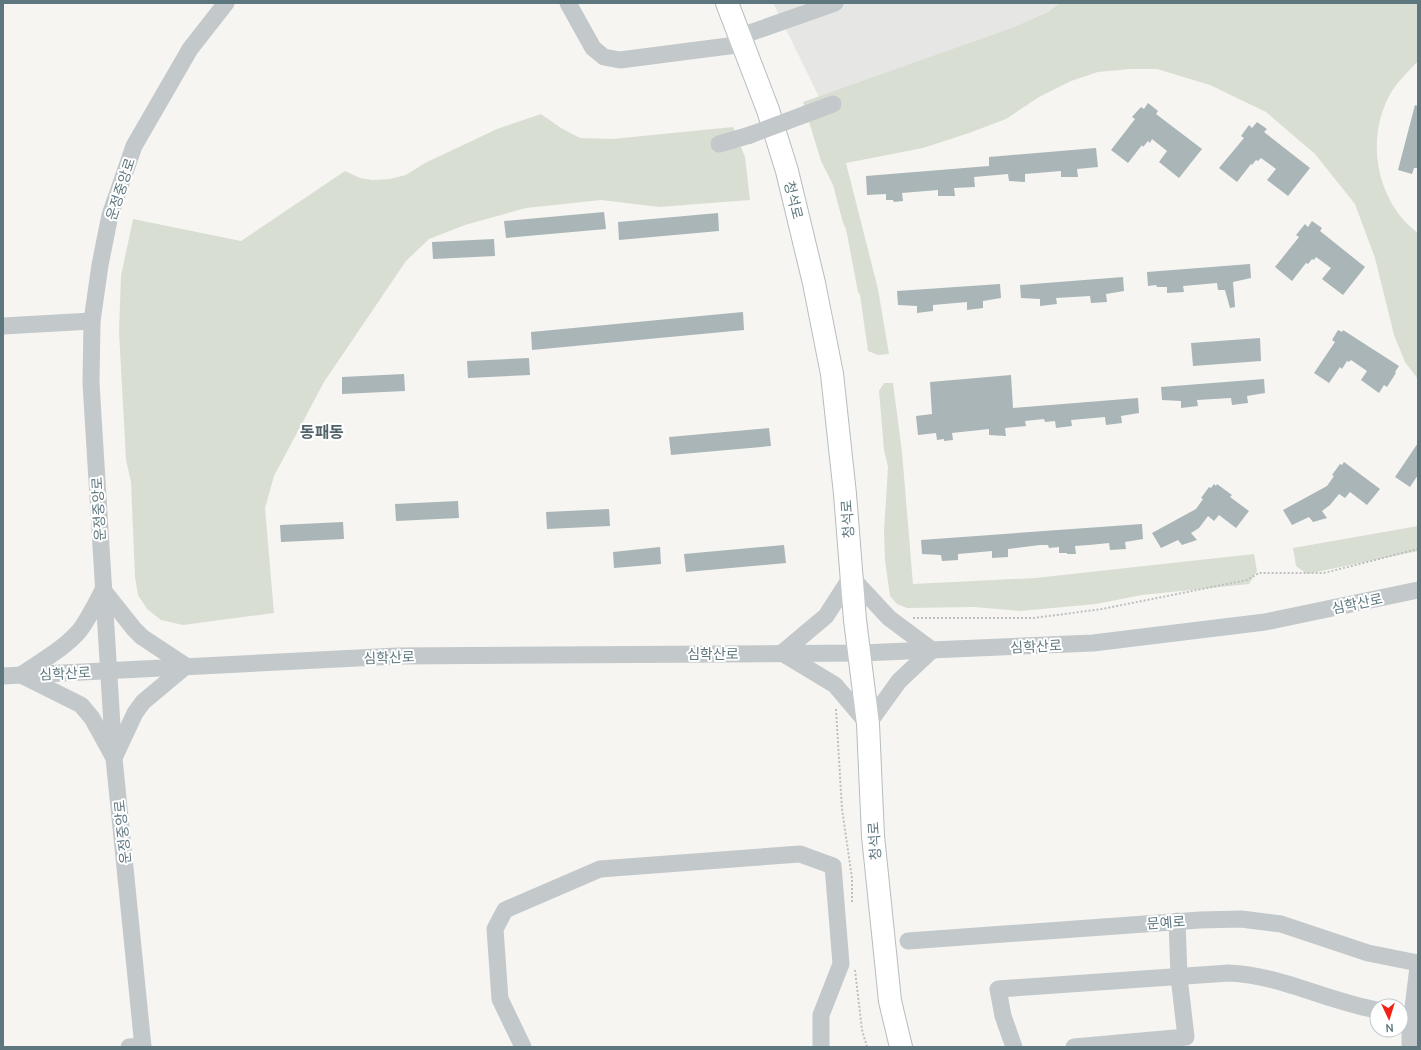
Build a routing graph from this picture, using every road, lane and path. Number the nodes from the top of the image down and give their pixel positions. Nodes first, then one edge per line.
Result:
1 (226, 3) edge
2 (568, 3) edge
3 (727, 3) edge
4 (835, 3) edge
5 (743, 40) junction
6 (833, 104) dead end
7 (720, 144) dead end
8 (92, 321) junction
9 (3, 326) edge
10 (1418, 549) edge
11 (851, 577) junction
12 (103, 590) junction
13 (1418, 590) edge
14 (910, 618) dead end
15 (932, 650) junction
16 (782, 653) junction
17 (861, 653) junction
18 (186, 666) junction
19 (108, 670) junction
20 (21, 675) junction
21 (3, 676) edge
22 (835, 685) junction
23 (868, 724) junction
24 (114, 758) junction
25 (842, 809) dead end
26 (1177, 921) junction
27 (908, 941) dead end
28 (1418, 963) edge
29 (1418, 967) edge
30 (1179, 977) junction
31 (1369, 1008) edge
32 (1410, 1015) edge
33 (138, 1047) edge
34 (523, 1047) edge
35 (821, 1047) edge
36 (901, 1047) edge
37 (1014, 1047) edge
38 (1074, 1047) edge
39 (1410, 1047) edge

1 - 8 street, 운정중앙로
2 - 5 street
3 - 5 main road, 청석로
4 - 5 street
5 - 11 main road, 청석로
6 - 7 street, bridge
8 - 9 street
8 - 12 street, 운정중앙로
10 - 14 path
11 - 15 street
11 - 16 street
11 - 17 main road, 청석로
12 - 18 street
12 - 19 street, 운정중앙로
12 - 20 street
13 - 15 street, 심학산로
15 - 17 street, 심학산로
15 - 23 street
16 - 17 street, 심학산로
16 - 18 street, 심학산로
16 - 22 street
17 - 23 main road, 청석로
18 - 19 street, 심학산로
18 - 24 street
19 - 20 street, 심학산로
19 - 24 street, 운정중앙로
20 - 21 street, 심학산로
20 - 24 street
22 - 23 street
22 - 25 path
23 - 36 main road, 청석로
24 - 33 street, 운정중앙로
26 - 27 street, 문예로
26 - 28 street, 문예로
26 - 30 street
29 - 32 street
30 - 31 street
30 - 37 street
30 - 38 street
32 - 39 street
34 - 35 street

